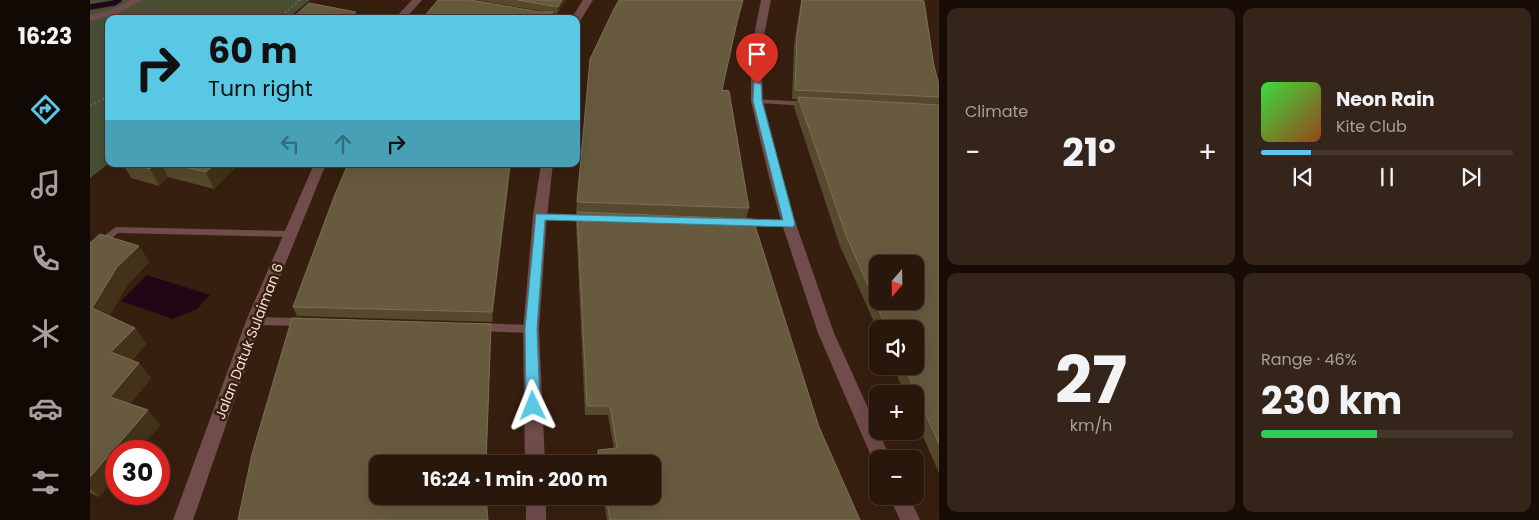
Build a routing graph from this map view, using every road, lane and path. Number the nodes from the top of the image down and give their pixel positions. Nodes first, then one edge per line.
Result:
1 (137, 0) edge
2 (300, 0) edge
3 (417, 0) edge
4 (588, 0) edge
5 (766, 0) edge
6 (523, 12) edge
7 (111, 15) edge
8 (283, 15) edge
9 (403, 15) edge
10 (538, 15) edge
11 (579, 15) edge
12 (105, 16) edge
13 (90, 18) edge
14 (105, 99) edge
15 (757, 101) junction
16 (814, 104) edge
17 (90, 105) edge
18 (319, 167) edge
19 (547, 167) edge
20 (540, 216) junction
21 (600, 218) edge
22 (729, 222) edge
23 (789, 224) junction
24 (291, 234) junction
25 (90, 251) edge
26 (254, 321) junction
27 (314, 322) edge
28 (462, 327) edge
29 (531, 329) junction
30 (878, 450) edge
31 (535, 455) edge
32 (536, 505) edge
33 (903, 505) edge
34 (183, 520) edge
35 (536, 520) edge
36 (910, 520) edge

1 - 7 street
2 - 8 path
3 - 9 street
4 - 11 street
5 - 15 street
6 - 10 street
12 - 13 street
14 - 17 path
15 - 16 lane
15 - 23 street
18 - 24 street, Jalan Datuk Sulaiman 6
19 - 20 street
20 - 21 lane
20 - 29 street
22 - 23 lane
23 - 30 street
24 - 25 lane
24 - 26 street, Jalan Datuk Sulaiman 6
26 - 27 lane
26 - 34 street, Jalan Datuk Sulaiman 6
28 - 29 lane
29 - 31 street
32 - 35 street
33 - 36 street

